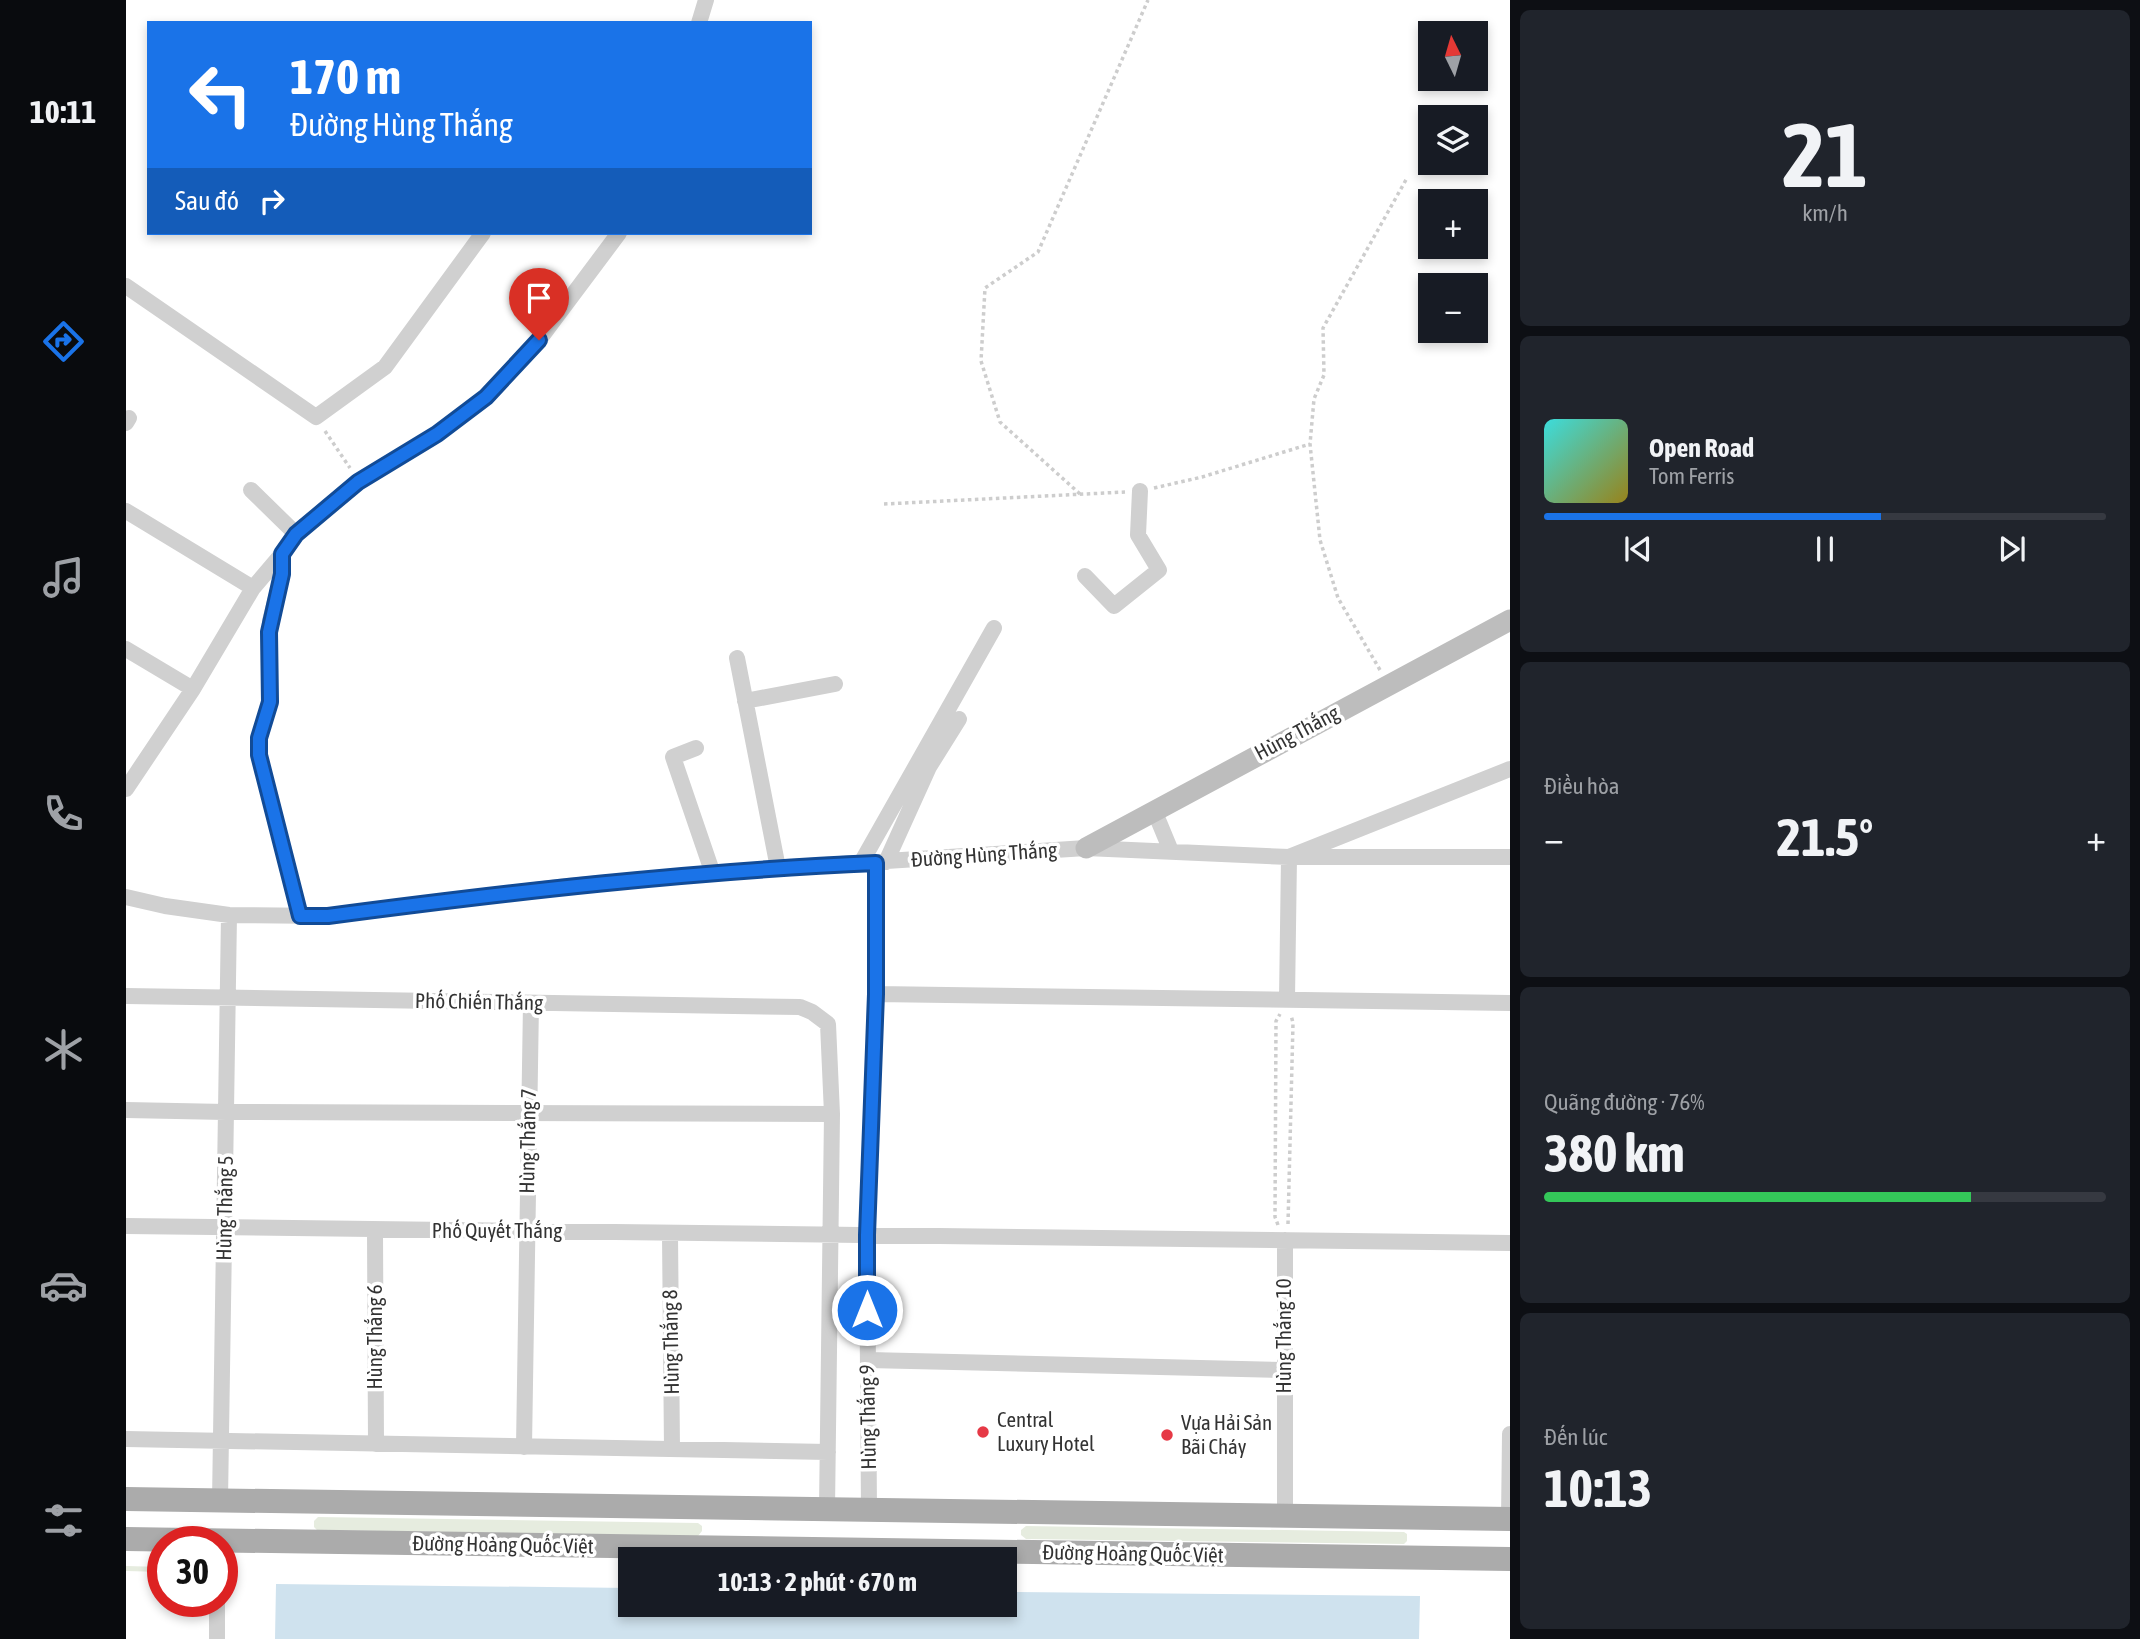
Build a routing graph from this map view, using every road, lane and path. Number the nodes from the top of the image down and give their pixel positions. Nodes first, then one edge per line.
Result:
1 (706, 0) edge
2 (1148, 0) edge
3 (700, 21) edge
4 (1407, 178) dead end
5 (482, 235) edge
6 (618, 235) edge
7 (126, 286) edge
8 (316, 417) junction
9 (1310, 444) junction
10 (358, 482) junction
11 (251, 490) dead end
12 (1140, 491) junction
13 (1080, 495) junction
14 (884, 504) dead end
15 (126, 511) edge
16 (296, 534) junction
17 (282, 554) junction
18 (1085, 576) dead end
19 (253, 588) junction
20 (1510, 620) edge
21 (994, 628) dead end
22 (126, 649) edge
23 (737, 658) dead end
24 (835, 684) dead end
25 (1388, 684) junction
26 (193, 688) junction
27 (745, 701) junction
28 (959, 719) dead end
29 (696, 748) dead end
30 (1510, 769) edge
31 (127, 787) edge
32 (1154, 810) junction
33 (1086, 848) junction
34 (1171, 852) junction
35 (1290, 857) junction
36 (1510, 857) edge
37 (874, 863) junction
38 (778, 868) junction
39 (713, 874) junction
40 (126, 897) edge
41 (229, 915) junction
42 (300, 916) junction
43 (876, 994) junction
44 (126, 996) edge
45 (228, 998) junction
46 (1287, 999) junction
47 (531, 1003) junction
48 (1510, 1003) edge
49 (126, 1110) edge
50 (226, 1112) junction
51 (529, 1113) junction
52 (832, 1114) junction
53 (126, 1226) edge
54 (225, 1228) junction
55 (527, 1230) junction
56 (375, 1231) junction
57 (670, 1234) junction
58 (830, 1234) junction
59 (867, 1235) junction
60 (1284, 1240) junction
61 (1510, 1243) edge
62 (868, 1360) junction
63 (1283, 1370) junction
64 (1510, 1434) edge
65 (126, 1439) edge
66 (222, 1441) junction
67 (376, 1444) junction
68 (524, 1447) junction
69 (672, 1449) junction
70 (828, 1452) junction
71 (126, 1499) edge
72 (220, 1501) junction
73 (827, 1509) junction
74 (869, 1510) junction
75 (1284, 1516) junction
76 (1509, 1519) edge
77 (219, 1526) edge
78 (126, 1539) edge
79 (147, 1539) edge
80 (238, 1541) edge
81 (674, 1547) edge
82 (826, 1547) edge
83 (870, 1547) edge
84 (1017, 1552) edge
85 (1509, 1559) edge
86 (218, 1617) edge
87 (217, 1639) edge

1 - 3 street
2 - 13 path
4 - 9 path
5 - 8 street
6 - 10 street
7 - 8 street
8 - 10 path
9 - 12 path
9 - 25 path
10 - 16 street
11 - 16 street
12 - 13 path
12 - 18 street
13 - 14 path
15 - 19 street
16 - 17 street
17 - 19 street
17 - 42 street
19 - 26 street
20 - 25 street, Hùng Thắng
21 - 37 street
22 - 26 street
23 - 27 street
24 - 27 street
25 - 32 street, Hùng Thắng
26 - 31 street
27 - 38 street
28 - 37 street
29 - 39 street
30 - 35 street
32 - 33 street, Hùng Thắng
32 - 34 street
33 - 34 street, Đường Hùng Thắng
33 - 37 street, Đường Hùng Thắng
34 - 35 street, Đường Hùng Thắng
35 - 36 street, Đường Hùng Thắng
35 - 46 street
37 - 38 street, Đường Hùng Thắng
37 - 43 street, Hùng Thắng 9
38 - 39 street, Đường Hùng Thắng
39 - 42 street, Đường Hùng Thắng
40 - 41 street, Đường Hùng Thắng
41 - 42 street, Đường Hùng Thắng
41 - 45 street, Hùng Thắng 5
43 - 46 street
43 - 59 street, Hùng Thắng 9
44 - 45 street, Phố Chiến Thắng
45 - 47 street, Phố Chiến Thắng
45 - 50 street, Hùng Thắng 5
46 - 48 street
46 - 60 path
46 - 60 path
47 - 51 street, Hùng Thắng 7
47 - 52 street, Phố Chiến Thắng
49 - 50 street
50 - 51 street
50 - 54 street, Hùng Thắng 5
51 - 52 street
51 - 55 street, Hùng Thắng 7
52 - 58 street
53 - 54 street, Phố Quyết Thắng
54 - 56 street, Phố Quyết Thắng
54 - 66 street, Hùng Thắng 5
55 - 56 street, Phố Quyết Thắng
55 - 57 street, Phố Quyết Thắng
55 - 68 street, Hùng Thắng 7
56 - 67 street, Hùng Thắng 6
57 - 58 street, Phố Quyết Thắng
57 - 69 street, Hùng Thắng 8
58 - 59 street, Phố Quyết Thắng
58 - 70 street
59 - 60 street, Phố Quyết Thắng
59 - 62 street, Hùng Thắng 9
60 - 61 street, Phố Quyết Thắng
60 - 63 street, Hùng Thắng 10
62 - 63 street
62 - 74 street, Hùng Thắng 9
63 - 75 street, Hùng Thắng 10
64 - 76 street
65 - 66 street
66 - 67 street
66 - 72 street, Hùng Thắng 5
67 - 68 street
68 - 69 street
69 - 70 street
70 - 73 street
71 - 72 main road, Đường Hoàng Quốc Việt
72 - 73 main road, Đường Hoàng Quốc Việt
72 - 77 main road
73 - 74 main road, Đường Hoàng Quốc Việt
73 - 82 main road
74 - 75 main road, Đường Hoàng Quốc Việt
74 - 83 main road
75 - 76 main road, Đường Hoàng Quốc Việt
76 - 85 main road
78 - 79 main road, Đường Hoàng Quốc Việt
80 - 81 main road, Đường Hoàng Quốc Việt
84 - 85 main road, Đường Hoàng Quốc Việt
86 - 87 street

